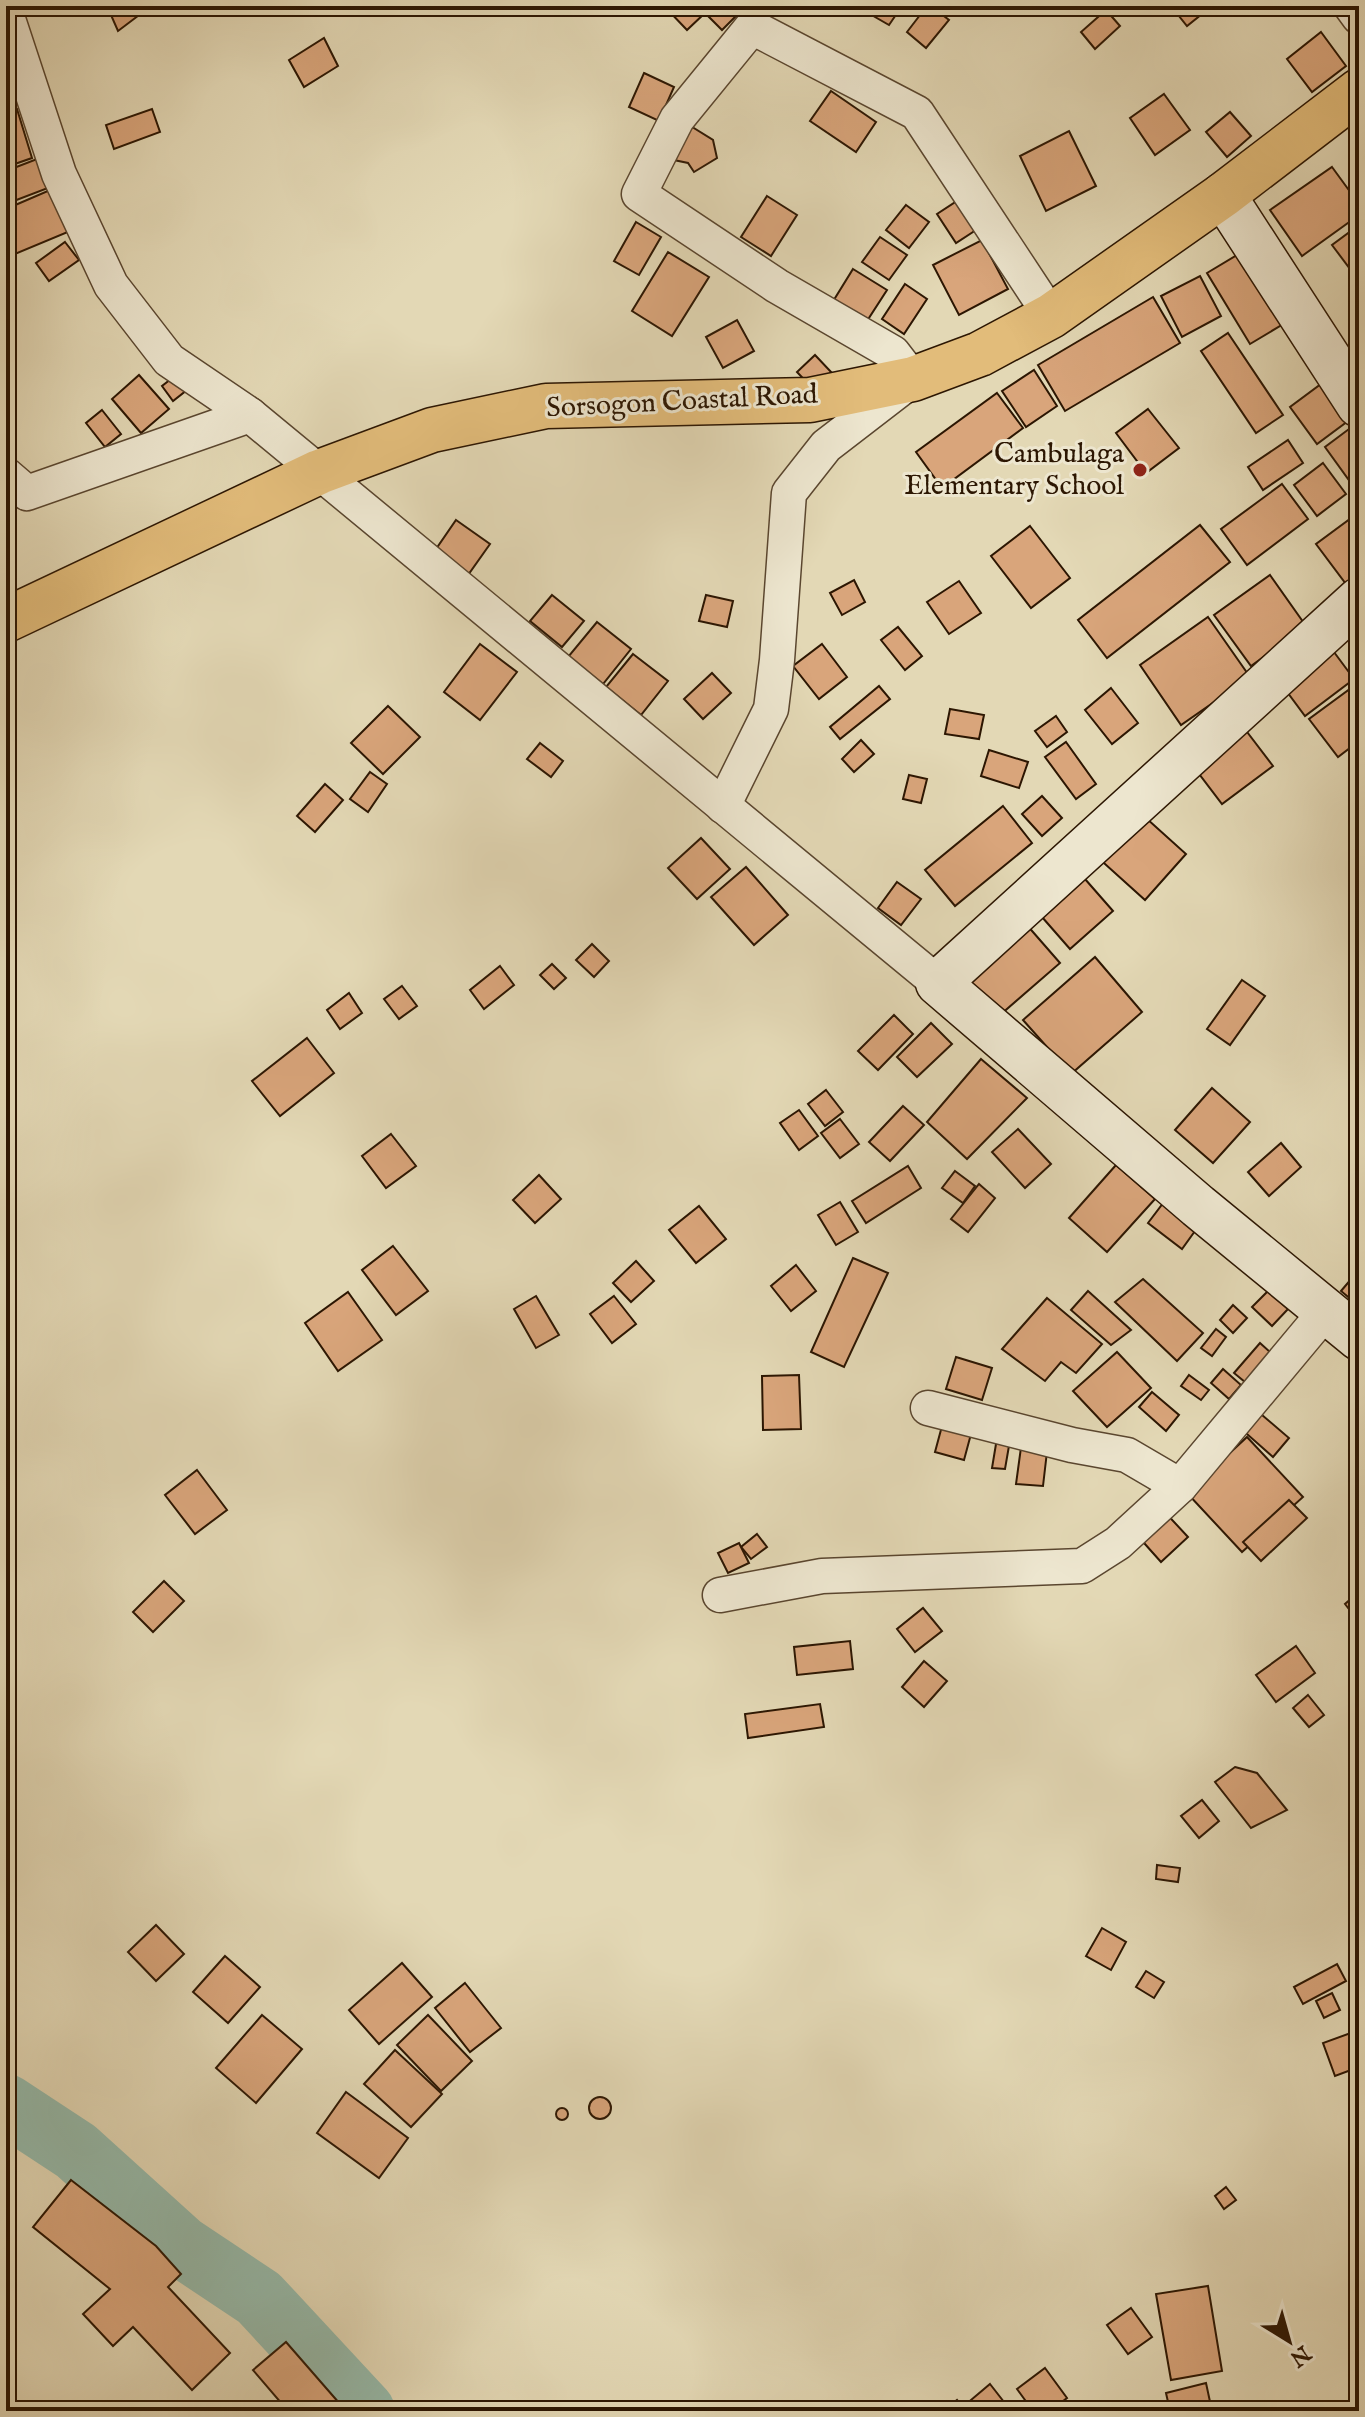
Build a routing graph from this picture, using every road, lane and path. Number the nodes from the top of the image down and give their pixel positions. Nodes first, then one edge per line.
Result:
1 (1351, 6) edge
2 (6, 13) edge
3 (1359, 17) edge
4 (1359, 91) edge
5 (1223, 195) junction
6 (1051, 316) junction
7 (913, 379) junction
8 (1359, 405) edge
9 (250, 415) junction
10 (319, 472) junction
11 (6, 475) edge
12 (1359, 600) edge
13 (6, 620) edge
14 (723, 806) junction
15 (938, 983) junction
16 (1342, 1325) edge
17 (928, 1408) dead end
18 (1180, 1486) junction
19 (720, 1595) dead end

1 - 3 street
2 - 9 street
4 - 5 highway, Sorsogon Coastal Road
5 - 6 highway, Sorsogon Coastal Road
5 - 8 street
6 - 7 highway, Sorsogon Coastal Road
6 - 7 street
7 - 10 highway, Sorsogon Coastal Road
7 - 14 street
9 - 10 street
9 - 11 street
10 - 13 highway, Sorsogon Coastal Road
10 - 14 street
12 - 15 street
14 - 15 street
15 - 16 street
16 - 18 street
17 - 18 street
18 - 19 street

